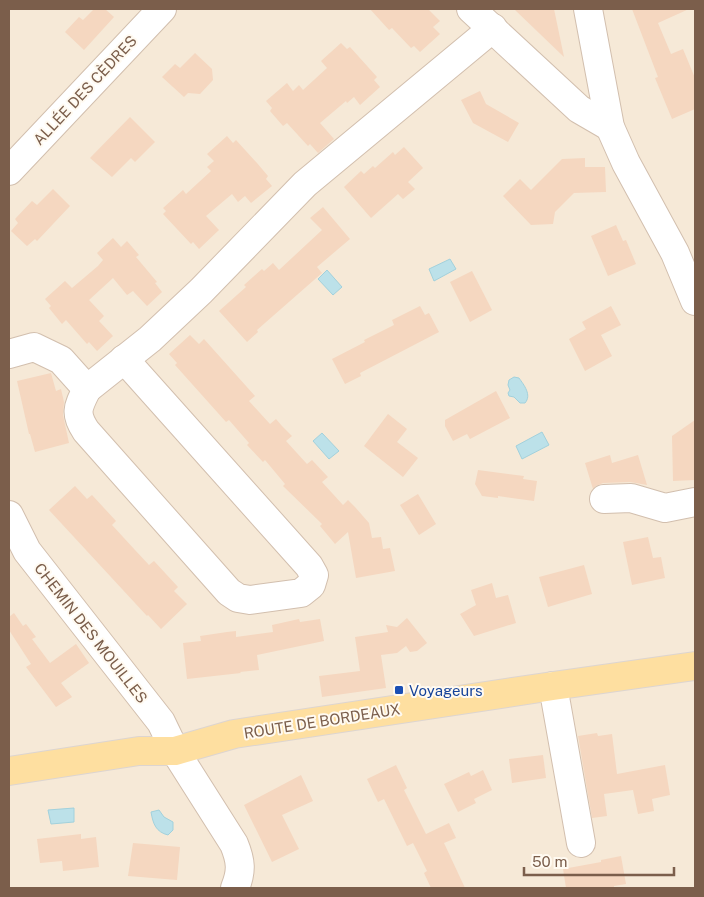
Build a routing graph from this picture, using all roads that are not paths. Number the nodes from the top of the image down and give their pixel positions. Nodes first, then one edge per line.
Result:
1 (162, 9) edge
2 (471, 9) edge
3 (588, 9) edge
4 (493, 28) junction
5 (610, 127) junction
6 (9, 171) edge
7 (695, 301) edge
8 (9, 354) edge
9 (124, 359) junction
10 (87, 389) junction
11 (604, 499) dead end
12 (695, 502) edge
13 (9, 515) edge
14 (695, 666) edge
15 (553, 686) junction
16 (176, 750) junction
17 (9, 771) edge
18 (581, 843) dead end
19 (236, 888) edge

1 - 6 street, ALLÉE DES CÈDRES
2 - 4 street
3 - 5 street
4 - 5 street
4 - 9 street
5 - 7 street
8 - 10 street
9 - 10 street
9 - 10 street
11 - 12 street
13 - 16 street, CHEMIN DES MOUILLES
14 - 15 main road, ROUTE DE BORDEAUX
15 - 16 main road, ROUTE DE BORDEAUX
15 - 18 street
16 - 17 main road, ROUTE DE BORDEAUX
16 - 19 street, CHEMIN DES MOUILLES

